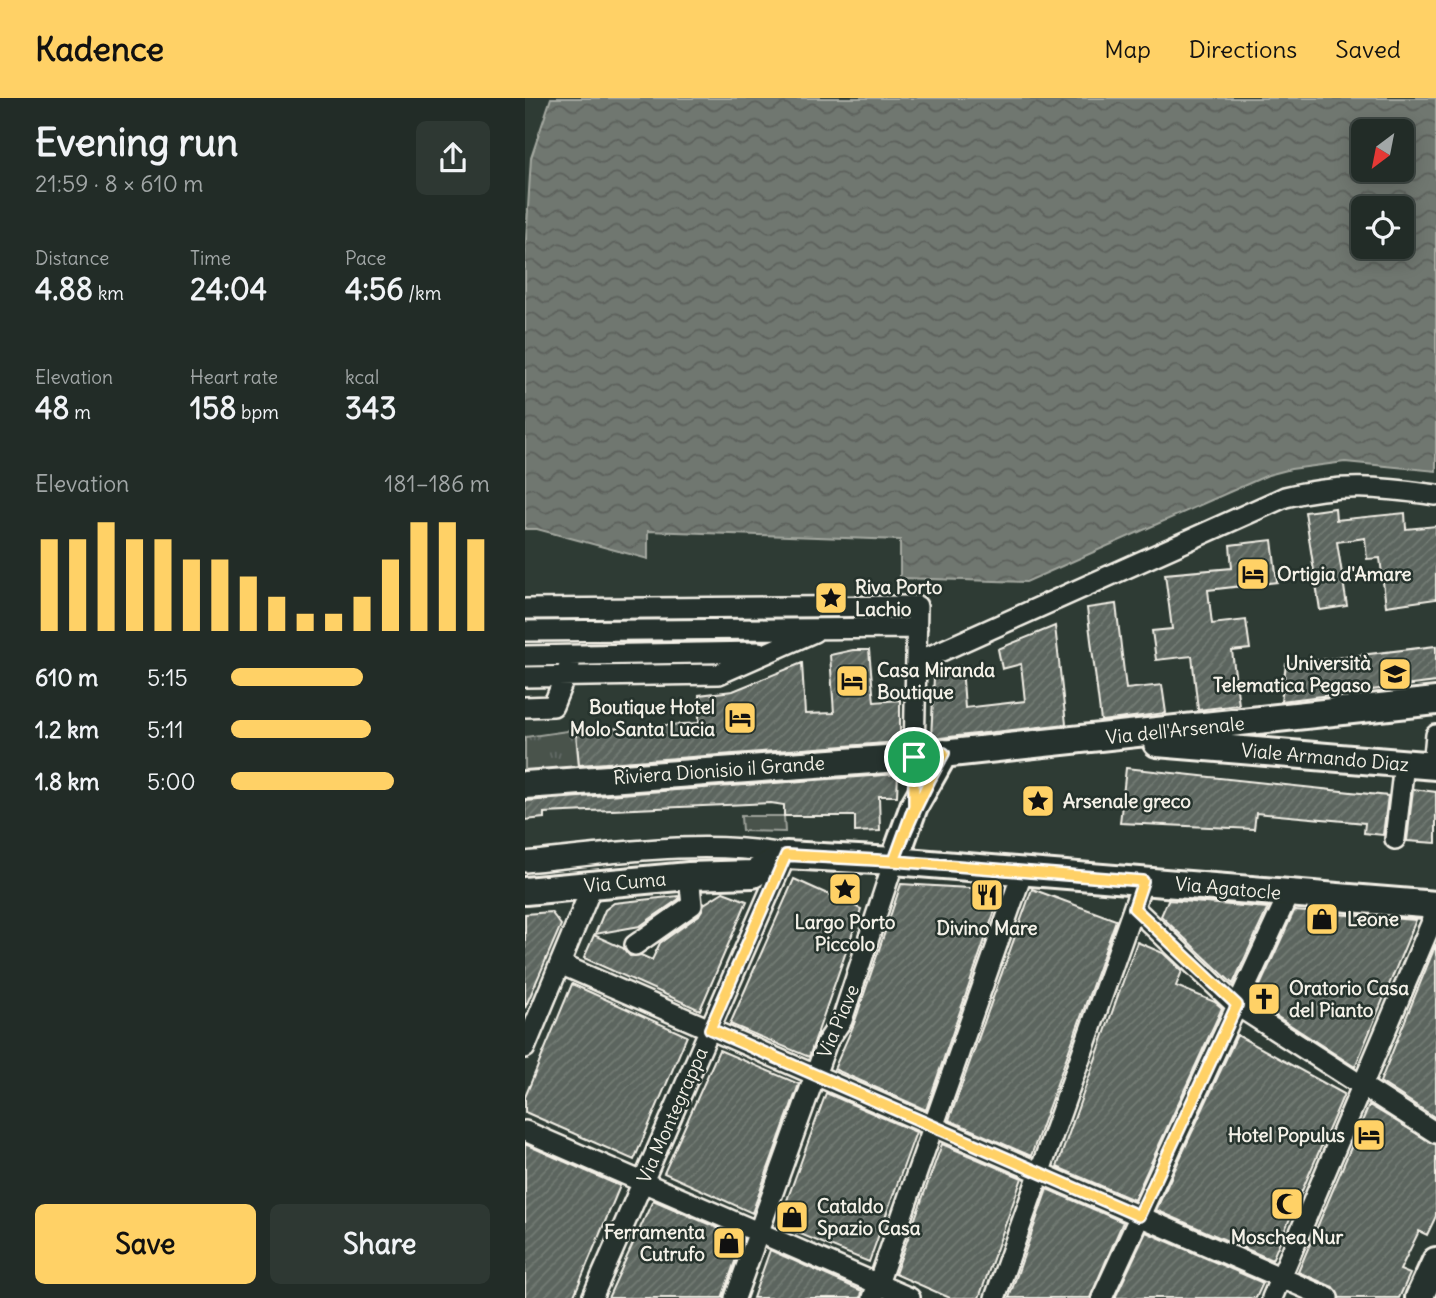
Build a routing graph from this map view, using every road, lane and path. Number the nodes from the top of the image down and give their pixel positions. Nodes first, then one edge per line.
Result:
1 (1436, 495) edge
2 (819, 607) junction
3 (593, 608) junction
4 (525, 609) edge
5 (917, 628) junction
6 (820, 629) junction
7 (525, 631) edge
8 (583, 631) junction
9 (771, 652) junction
10 (574, 655) junction
11 (525, 656) edge
12 (917, 663) junction
13 (566, 675) junction
14 (525, 677) edge
15 (1436, 701) edge
16 (525, 707) edge
17 (1314, 715) junction
18 (1436, 735) edge
19 (1089, 739) junction
20 (944, 753) junction
21 (1311, 756) junction
22 (914, 757) junction
23 (1404, 764) junction
24 (1435, 766) edge
25 (525, 785) edge
26 (914, 806) junction
27 (1395, 839) dead end
28 (786, 855) junction
29 (894, 861) junction
30 (525, 862) edge
31 (1023, 871) junction
32 (725, 874) junction
33 (689, 876) junction
34 (1143, 881) junction
35 (593, 884) junction
36 (525, 891) edge
37 (769, 893) junction
38 (1289, 893) junction
39 (1436, 905) edge
40 (1134, 908) junction
41 (1436, 912) edge
42 (635, 945) dead end
43 (560, 964) junction
44 (1237, 1005) junction
45 (710, 1029) junction
46 (525, 1048) edge
47 (815, 1075) junction
48 (1362, 1086) junction
49 (935, 1127) junction
50 (525, 1131) edge
51 (1436, 1133) edge
52 (1040, 1173) junction
53 (643, 1182) junction
54 (1139, 1216) junction
55 (758, 1233) junction
56 (1436, 1261) edge
57 (1281, 1278) junction
58 (875, 1291) edge
59 (592, 1298) edge
60 (735, 1298) edge
61 (911, 1298) edge
62 (995, 1298) edge
63 (1102, 1298) edge
64 (1272, 1298) edge
65 (1328, 1298) edge
66 (1419, 1298) edge

1 - 12 street
2 - 3 street
2 - 5 street
2 - 6 street
3 - 4 street
3 - 8 street
5 - 6 street
5 - 12 street
6 - 8 street
6 - 9 street
7 - 8 street
8 - 10 street
9 - 10 street
9 - 13 street
10 - 11 street
10 - 13 street
12 - 22 street
13 - 14 street
13 - 16 street
15 - 17 street, Via dell'Arsenale
17 - 19 street, Via dell'Arsenale
17 - 21 street
18 - 24 street
19 - 20 street, Via dell'Arsenale
19 - 21 street, Viale Armando Diaz
20 - 22 street, Via dell'Arsenale
20 - 26 street
21 - 23 street, Viale Armando Diaz
22 - 25 street, Riviera Dionisio il Grande
22 - 26 street
23 - 24 street, Viale Armando Diaz
23 - 27 street
26 - 29 street
28 - 29 street, Via Agatocle
28 - 30 street
28 - 32 street, Via Cuma
28 - 37 street, Via Montegrappa
29 - 31 street, Via Agatocle
29 - 47 street, Via Piave
31 - 34 street, Via Agatocle
31 - 49 street
32 - 33 street, Via Cuma
32 - 37 street
33 - 35 street, Via Cuma
33 - 42 street
34 - 38 street, Via Agatocle
34 - 40 street
35 - 36 street, Via Cuma
35 - 43 street
37 - 45 street, Via Montegrappa
38 - 39 street, Via Agatocle
38 - 44 street
40 - 44 street
40 - 52 street
41 - 48 street
43 - 45 street
43 - 46 street
44 - 48 street
44 - 54 street
45 - 47 street
45 - 53 street, Via Montegrappa
47 - 49 street
47 - 55 street, Via Piave
48 - 51 street
48 - 57 street
49 - 52 street
49 - 58 street
50 - 53 street
52 - 54 street
52 - 62 street
53 - 55 street
53 - 59 street, Via Montegrappa
54 - 57 street
54 - 63 street
55 - 58 street
55 - 60 street, Via Piave
56 - 66 street
57 - 64 street
57 - 65 street
58 - 61 street

